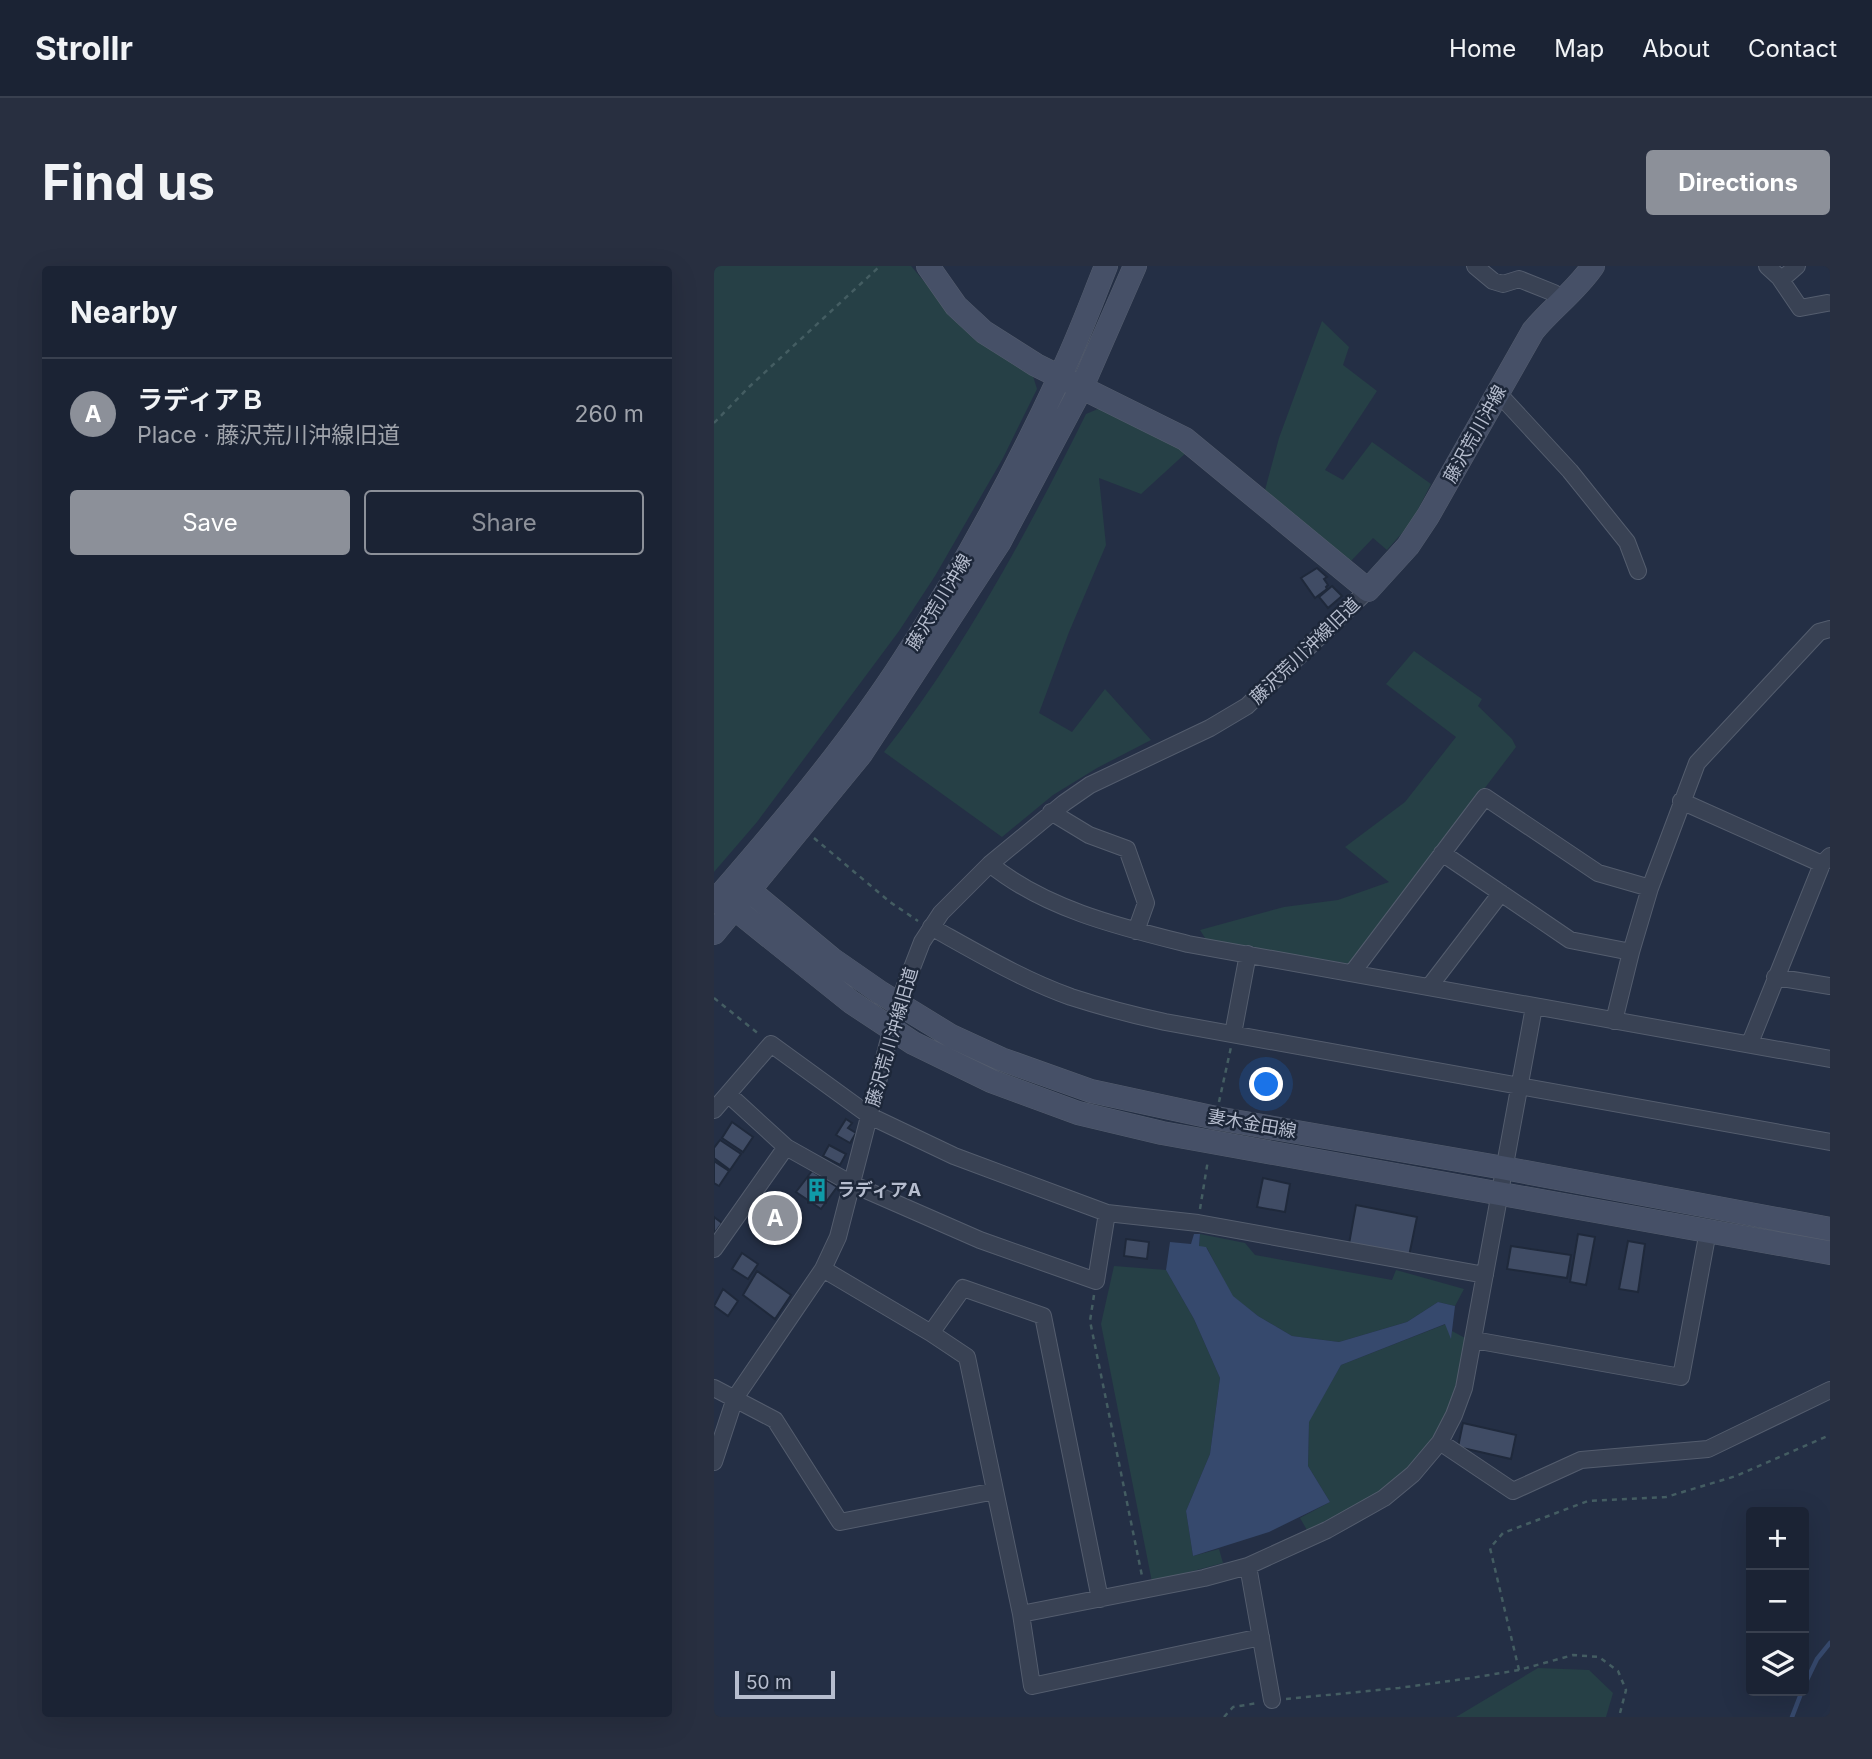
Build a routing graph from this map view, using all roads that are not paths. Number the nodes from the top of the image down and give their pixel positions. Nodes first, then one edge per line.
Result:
1 (928, 266) edge
2 (1107, 266) edge
3 (1135, 266) edge
4 (1475, 266) edge
5 (1593, 266) edge
6 (1767, 266) edge
7 (1797, 266) edge
8 (1781, 280) junction
9 (1563, 300) junction
10 (1827, 303) dead end
11 (1060, 377) junction
12 (1082, 387) junction
13 (1498, 393) junction
14 (1638, 571) dead end
15 (1368, 590) junction
16 (1830, 629) edge
17 (1681, 801) junction
18 (1051, 812) junction
19 (1442, 853) junction
20 (1826, 860) edge
21 (990, 864) junction
22 (1650, 888) junction
23 (750, 891) junction
24 (1501, 893) junction
25 (725, 900) edge
26 (927, 926) junction
27 (1136, 931) junction
28 (714, 933) edge
29 (1631, 952) junction
30 (1248, 954) junction
31 (1352, 973) junction
32 (1776, 976) junction
33 (1830, 986) edge
34 (1429, 987) junction
35 (898, 1004) junction
36 (1534, 1007) junction
37 (1614, 1021) junction
38 (891, 1030) junction
39 (1233, 1034) junction
40 (1750, 1043) junction
41 (1830, 1059) edge
42 (1519, 1087) junction
43 (728, 1094) junction
44 (714, 1110) edge
45 (870, 1116) junction
46 (1830, 1142) edge
47 (786, 1147) junction
48 (1504, 1168) junction
49 (852, 1184) junction
50 (1500, 1194) junction
51 (1107, 1213) junction
52 (1830, 1228) edge
53 (1707, 1231) junction
54 (714, 1249) edge
55 (1830, 1253) edge
56 (823, 1269) junction
57 (1485, 1275) junction
58 (931, 1333) junction
59 (1474, 1340) junction
60 (714, 1388) edge
61 (1830, 1390) edge
62 (734, 1398) junction
63 (1440, 1442) junction
64 (714, 1462) edge
65 (995, 1491) junction
66 (1248, 1566) junction
67 (1100, 1599) junction
68 (1021, 1614) junction
69 (1261, 1637) junction
70 (1272, 1700) road end

1 - 11 street
2 - 11 street, 藤沢荒川沖線
3 - 12 street, 藤沢荒川沖線
4 - 9 street
5 - 9 street, 藤沢荒川沖線
6 - 8 street
7 - 8 street
8 - 10 street
9 - 13 street, 藤沢荒川沖線
11 - 12 street
11 - 25 street, 藤沢荒川沖線
12 - 15 street
12 - 23 street, 藤沢荒川沖線
13 - 14 street
13 - 15 street, 藤沢荒川沖線
15 - 18 street, 藤沢荒川沖線旧道
16 - 17 street
17 - 20 street
17 - 22 street
18 - 21 street, 藤沢荒川沖線旧道
18 - 27 street
19 - 22 street
19 - 24 street
19 - 31 street
20 - 32 street
21 - 26 street, 藤沢荒川沖線旧道
21 - 27 street
22 - 29 street
23 - 25 street, 妻木金田線
23 - 35 street, 妻木金田線
24 - 29 street
24 - 34 street
25 - 28 street, 藤沢荒川沖線
25 - 38 street, 妻木金田線
26 - 35 street, 藤沢荒川沖線旧道
26 - 39 street
27 - 30 street
29 - 37 street
30 - 31 street
30 - 39 street
31 - 34 street
32 - 33 street
32 - 40 street
34 - 36 street
35 - 38 street, 藤沢荒川沖線旧道
35 - 48 street, 妻木金田線
36 - 37 street
36 - 42 street
37 - 40 street
38 - 45 street, 藤沢荒川沖線旧道
38 - 50 street, 妻木金田線
39 - 42 street
40 - 41 street
42 - 46 street
42 - 48 street
43 - 44 street
43 - 45 street
43 - 47 street
45 - 49 street, 藤沢荒川沖線旧道
45 - 51 street
47 - 49 street
47 - 54 street
48 - 50 street
48 - 52 street, 妻木金田線
49 - 51 street
49 - 56 street, 藤沢荒川沖線旧道
50 - 53 street, 妻木金田線
50 - 57 street
51 - 57 street
53 - 55 street, 妻木金田線
53 - 59 street
56 - 58 street
56 - 62 street, 藤沢荒川沖線旧道
57 - 59 street
58 - 65 street
58 - 67 street
59 - 63 street
60 - 62 street
61 - 63 street
62 - 64 street, 藤沢荒川沖線旧道
62 - 65 street
63 - 66 street
65 - 68 street
66 - 67 street
66 - 69 street
67 - 68 street
68 - 69 street
69 - 70 street

